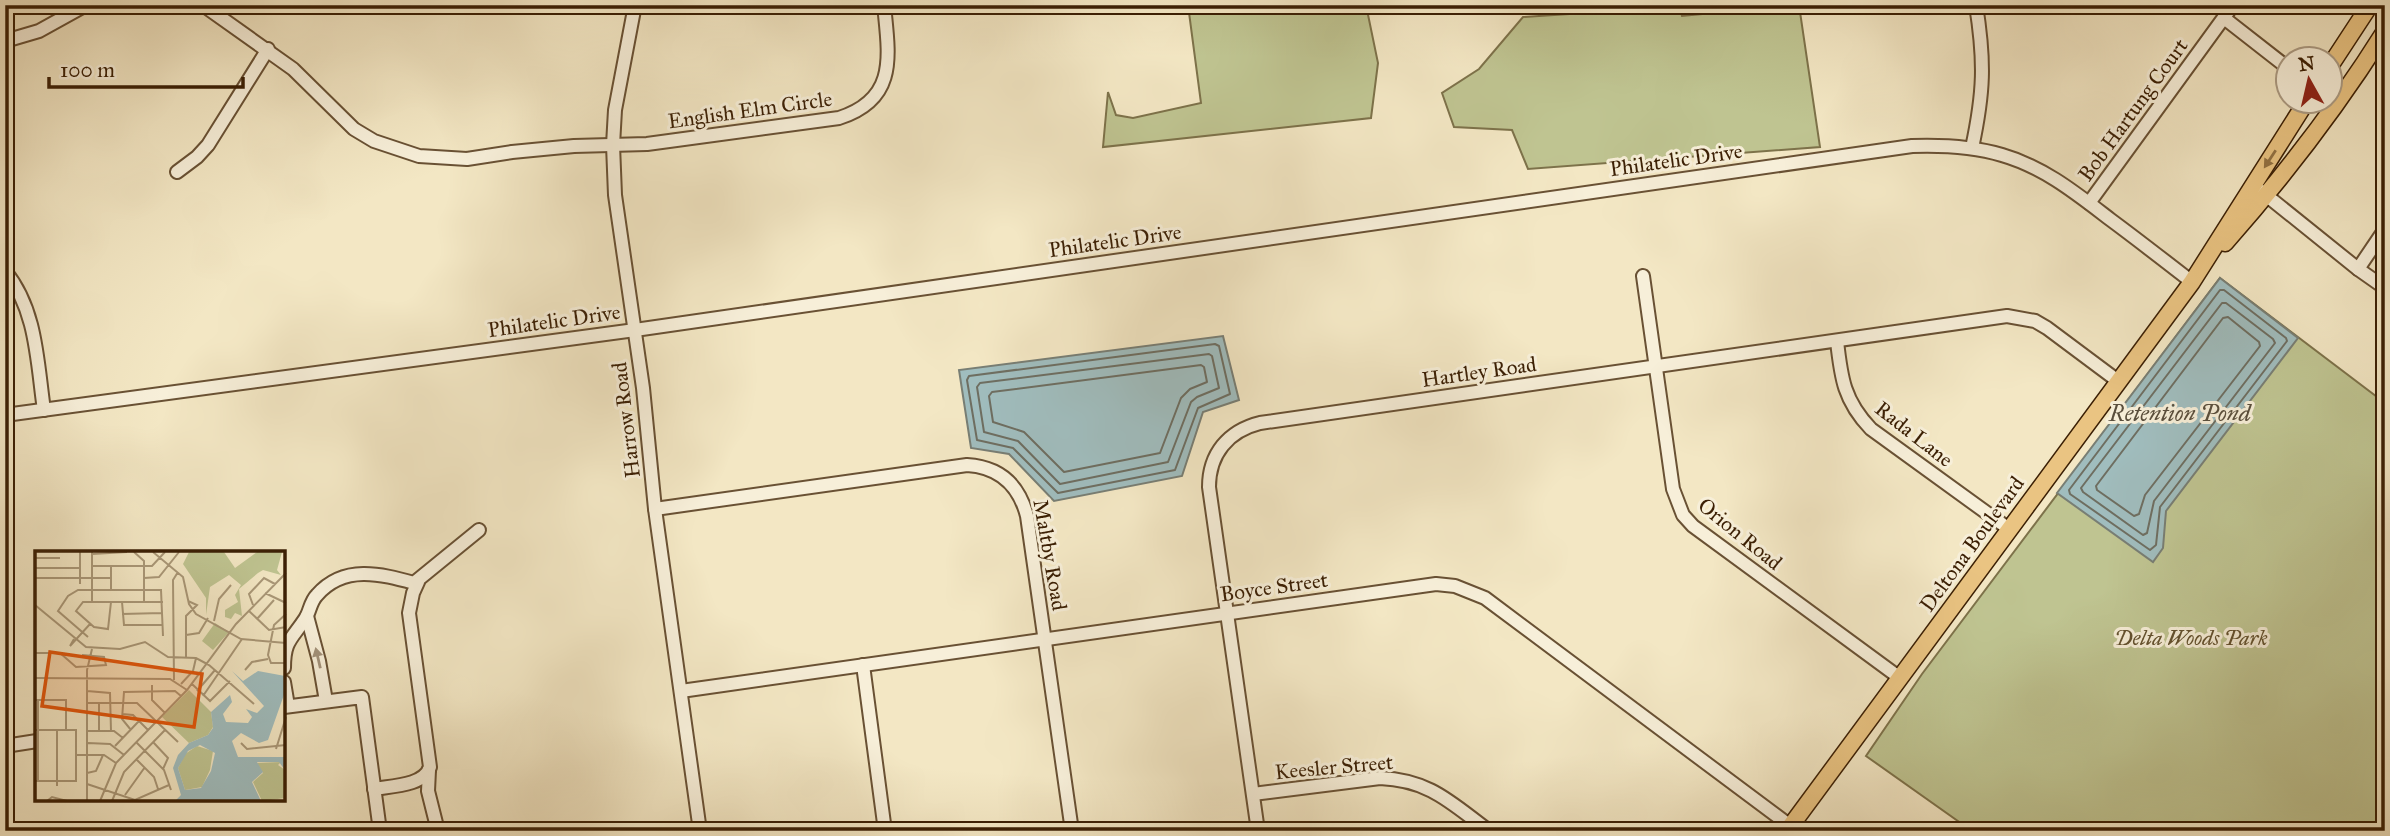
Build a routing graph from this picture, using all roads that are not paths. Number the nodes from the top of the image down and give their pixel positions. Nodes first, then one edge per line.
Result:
1 (203, 5) edge
2 (635, 5) edge
3 (884, 5) edge
4 (1976, 5) edge
5 (2234, 5) edge
6 (2370, 5) edge
7 (83, 6) edge
8 (2224, 18) junction
9 (2385, 31) edge
10 (5, 41) edge
11 (2343, 46) edge
12 (268, 49) junction
13 (2274, 57) edge
14 (2344, 86) edge
15 (2297, 116) edge
16 (2322, 116) edge
17 (613, 145) junction
18 (1972, 148) junction
19 (177, 172) dead end
20 (2253, 185) junction
21 (2267, 195) junction
22 (2089, 203) junction
23 (2385, 229) edge
24 (2358, 268) junction
25 (5, 271) edge
26 (1643, 276) dead end
27 (2192, 282) junction
28 (2385, 288) edge
29 (635, 330) junction
30 (1837, 341) junction
31 (1656, 367) junction
32 (2118, 381) junction
33 (44, 410) junction
34 (5, 415) edge
35 (656, 509) junction
36 (2009, 529) junction
37 (479, 530) dead end
38 (418, 582) junction
39 (1226, 613) junction
40 (307, 616) junction
41 (1045, 639) junction
42 (285, 647) edge
43 (863, 665) junction
44 (1900, 678) junction
45 (681, 691) junction
46 (326, 701) junction
47 (286, 706) edge
48 (35, 741) edge
49 (5, 746) edge
50 (429, 769) junction
51 (374, 789) junction
52 (1253, 794) junction
53 (1792, 829) edge
54 (380, 831) edge
55 (438, 831) edge
56 (700, 831) edge
57 (885, 831) edge
58 (1072, 831) edge
59 (1258, 831) edge
60 (1489, 831) edge

1 - 12 street
2 - 17 street, Harrow Road
3 - 17 street, English Elm Circle
4 - 18 street
5 - 8 street, Bob Hartung Court
6 - 11 main road
7 - 10 street
8 - 13 street
8 - 22 street, Bob Hartung Court
9 - 14 main road, Deltona Boulevard
12 - 17 street
12 - 19 street
15 -> 20 main road, Deltona Boulevard
16 - 21 main road, Deltona Boulevard
17 - 29 street, Harrow Road
18 - 22 street, Philatelic Drive
18 - 29 street, Philatelic Drive
20 - 21 street
20 - 27 main road, Deltona Boulevard
21 - 24 street
21 - 27 main road, Deltona Boulevard
22 - 27 street, Philatelic Drive
23 - 24 street
24 - 28 street
25 - 33 street
26 - 31 street, Orion Road
27 - 32 main road, Deltona Boulevard
29 - 33 street, Philatelic Drive
29 - 35 street, Harrow Road
30 - 31 street, Hartley Road
30 - 32 street, Hartley Road
30 - 36 street, Rada Lane
31 - 39 street, Hartley Road
31 - 44 street, Orion Road
32 - 36 main road, Deltona Boulevard
33 - 34 street, Philatelic Drive
35 - 41 street, Maltby Road
35 - 45 street, Harrow Road
36 - 44 main road, Deltona Boulevard
37 - 38 street
38 - 40 street
38 - 50 street
39 - 41 street, Boyce Street
39 - 52 street, Hartley Road
39 - 53 street, Boyce Street
40 - 42 street
46 -> 40 street
41 - 43 street, Boyce Street
41 - 58 street, Maltby Road
43 - 45 street, Boyce Street
43 - 57 street
44 - 53 main road, Deltona Boulevard
45 - 56 street, Harrow Road
46 - 47 street
46 - 51 street
48 - 49 street
50 - 51 street
50 - 55 street
51 - 54 street
52 - 59 street, Hartley Road
52 - 60 street, Keesler Street

